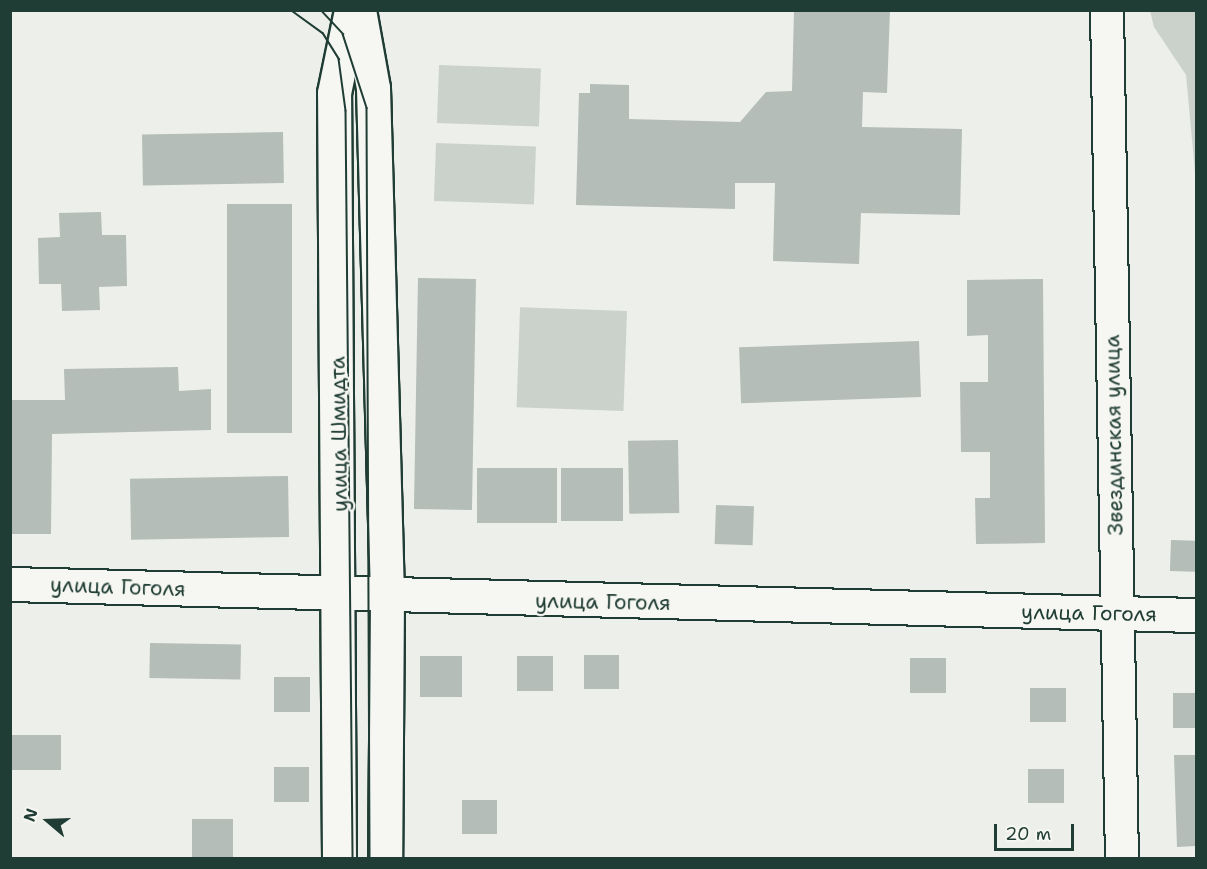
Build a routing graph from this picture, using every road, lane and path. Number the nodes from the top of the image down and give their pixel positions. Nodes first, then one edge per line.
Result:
1 (351, 10) edge
2 (359, 10) edge
3 (1107, 10) edge
4 (10, 584) edge
5 (341, 594) junction
6 (387, 597) junction
7 (1117, 614) junction
8 (1197, 615) edge
9 (339, 858) edge
10 (385, 858) edge
11 (1122, 858) edge

1 - 5 street, улица Шмидта
2 - 6 street, улица Шмидта
3 - 7 street, Звездинская улица
4 - 5 street, улица Гоголя
5 - 6 street, улица Гоголя
5 - 9 street, улица Шмидта
6 - 7 street, улица Гоголя
6 - 10 street, улица Шмидта
7 - 8 street, улица Гоголя
7 - 11 street, Звездинская улица

